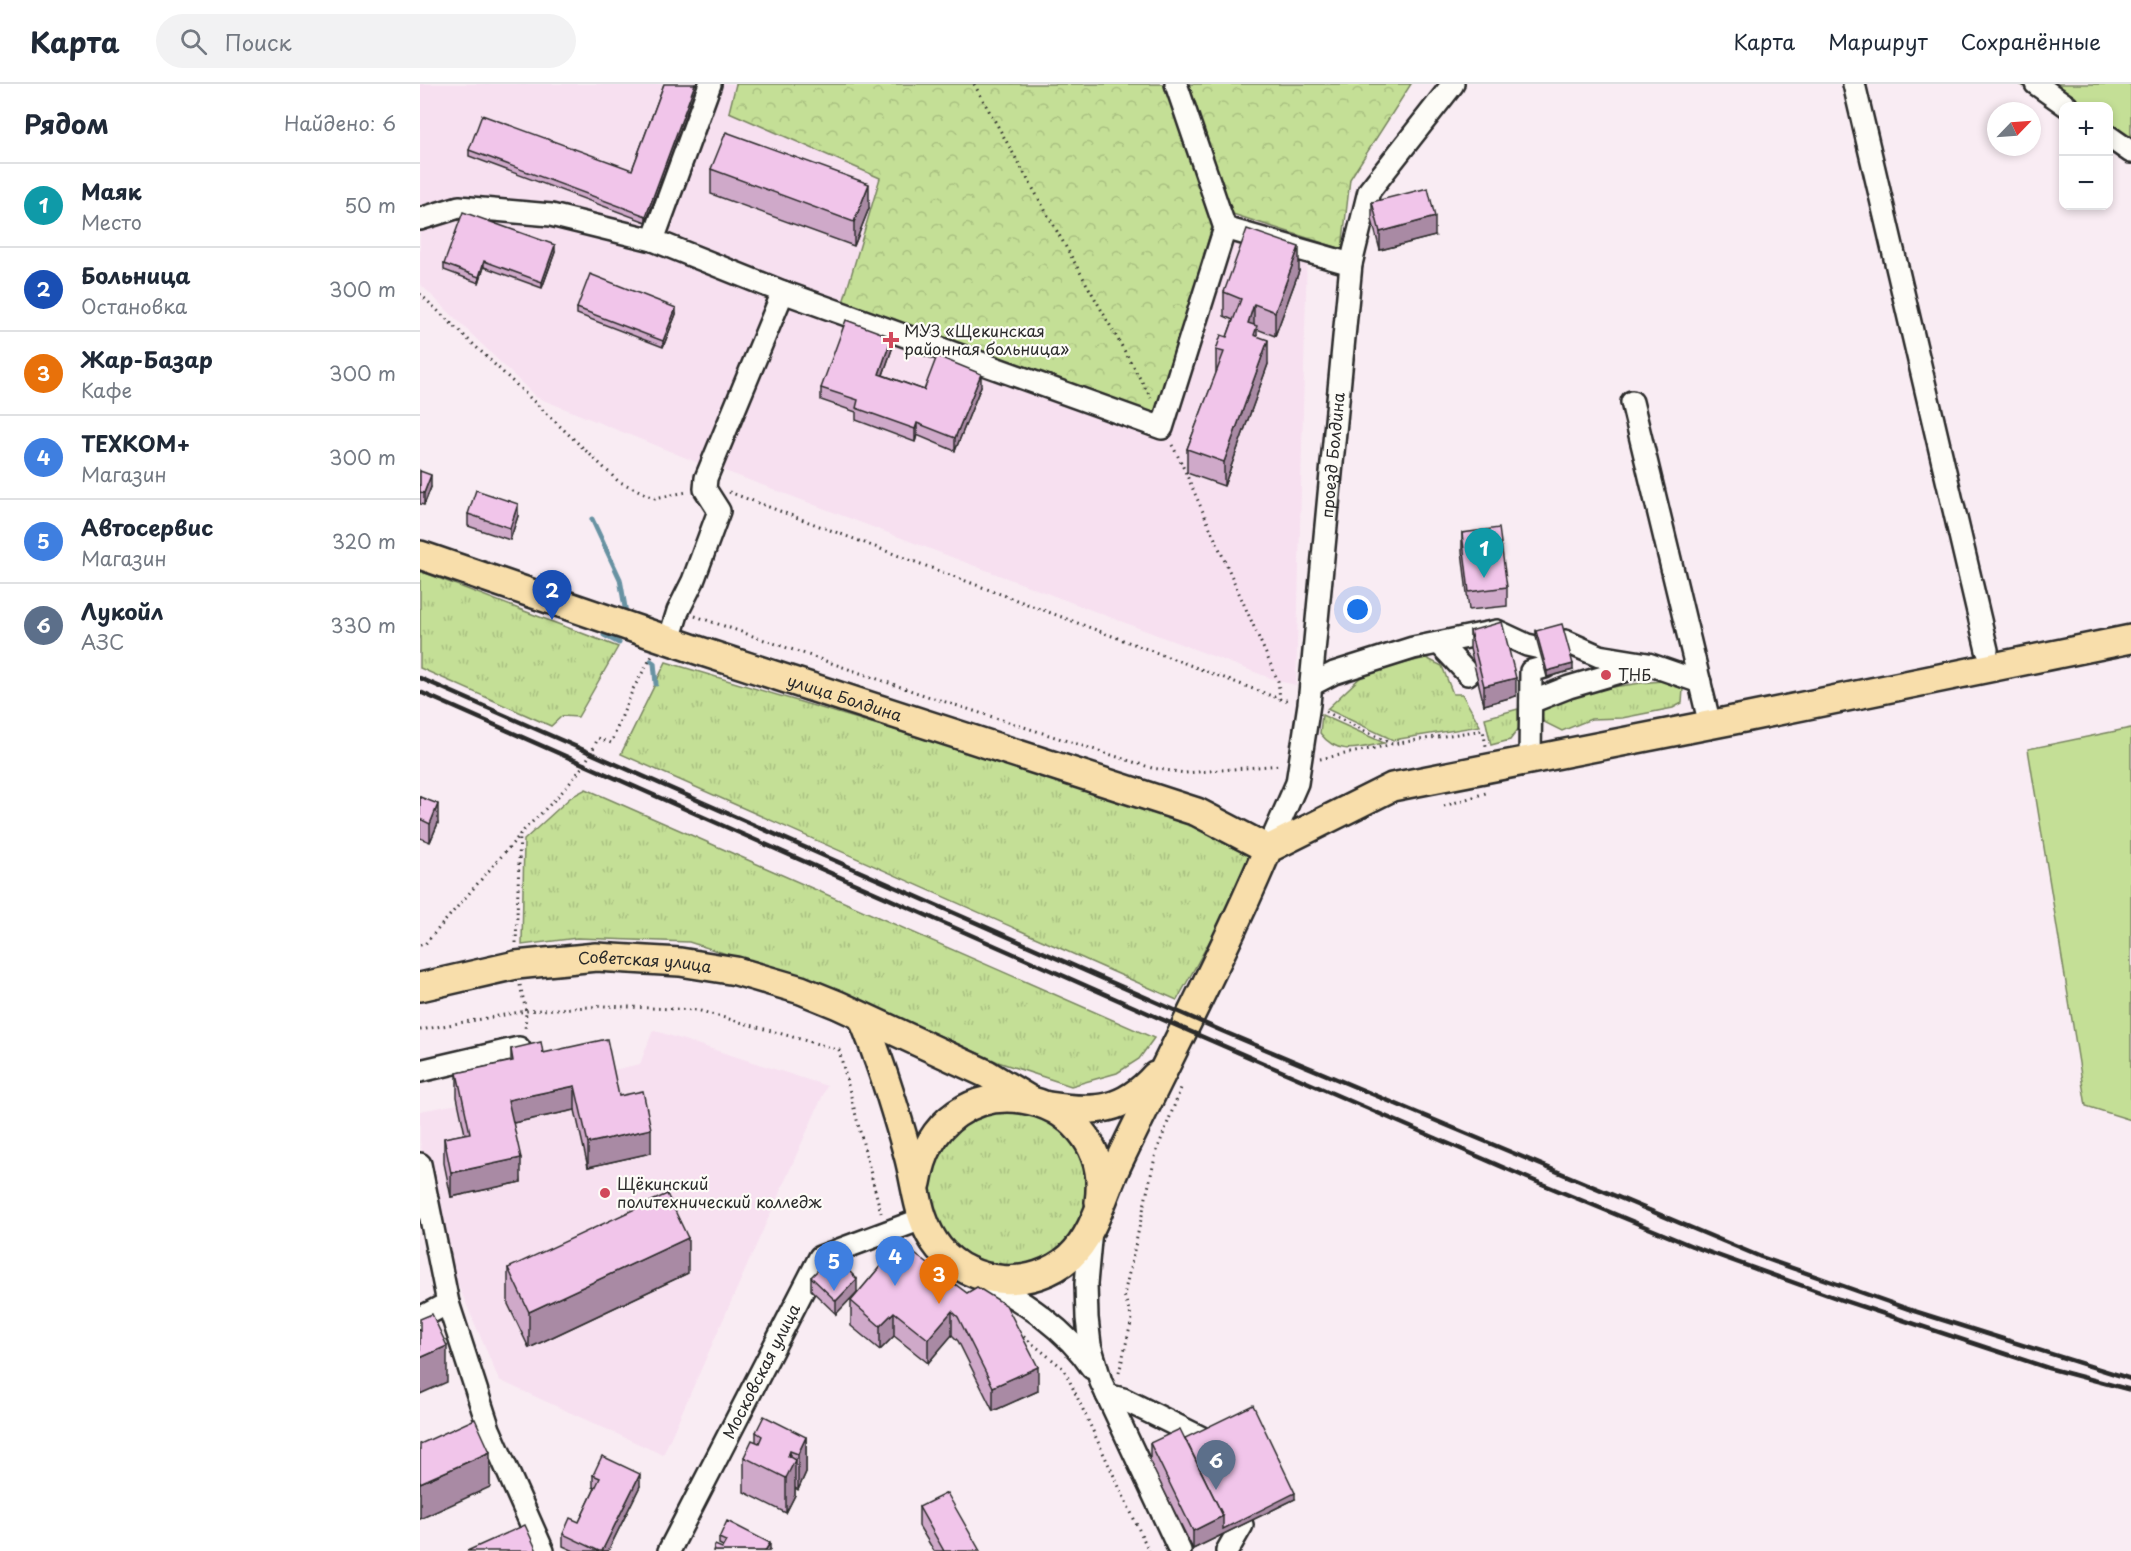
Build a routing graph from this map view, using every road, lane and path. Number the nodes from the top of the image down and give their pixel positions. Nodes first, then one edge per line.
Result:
1 (710, 84) edge
2 (974, 84) edge
3 (1176, 84) edge
4 (1453, 84) edge
5 (1854, 84) edge
6 (2036, 84) edge
7 (2061, 102) edge
8 (2113, 139) edge
9 (2131, 152) edge
10 (420, 219) edge
11 (1225, 228) junction
12 (653, 240) junction
13 (1350, 264) junction
14 (783, 292) junction
15 (420, 294) edge
16 (1632, 402) dead end
17 (1162, 428) junction
18 (705, 489) junction
19 (420, 555) edge
20 (678, 611) junction
21 (664, 638) junction
22 (2131, 639) edge
23 (1439, 643) junction
24 (1987, 650) dead end
25 (1568, 651) edge
26 (1648, 664) junction
27 (1468, 674) dead end
28 (1700, 682) junction
29 (1310, 694) junction
30 (1280, 699) junction
31 (1532, 702) junction
32 (1710, 724) junction
33 (1483, 730) dead end
34 (1392, 744) junction
35 (1530, 760) junction
36 (1300, 763) junction
37 (520, 834) junction
38 (1268, 849) junction
39 (420, 945) edge
40 (516, 965) junction
41 (420, 987) edge
42 (526, 1011) junction
43 (862, 1017) junction
44 (420, 1030) edge
45 (522, 1042) joint
46 (420, 1071) edge
47 (1176, 1072) junction
48 (1039, 1103) junction
49 (420, 1164) edge
50 (920, 1211) junction
51 (1094, 1220) junction
52 (886, 1233) junction
53 (969, 1272) junction
54 (448, 1303) junction
55 (420, 1318) edge
56 (1017, 1332) edge
57 (1110, 1392) junction
58 (1200, 1437) edge
59 (1242, 1526) edge
60 (543, 1551) edge
61 (669, 1551) edge
62 (1149, 1551) edge
63 (1180, 1551) edge
64 (1227, 1551) edge

1 - 12 street
2 - 17 path
3 - 11 street
4 - 13 street, проезд Болдина
5 - 24 street
6 - 7 street
8 - 9 street
10 - 12 street
11 - 13 street
11 - 17 street
12 - 14 street
13 - 29 street, проезд Болдина
14 - 17 street
14 - 18 street
15 - 18 path
16 - 28 street
17 - 30 path
18 - 20 street
18 - 30 path
19 - 21 main road, улица Болдина
20 - 21 street
20 - 36 path
21 - 37 path
21 - 38 main road, улица Болдина
22 - 32 main road
23 - 27 street
23 - 29 street
23 - 31 street
25 - 26 street
26 - 28 street
26 - 31 street
28 - 32 street
29 - 30 path
29 - 34 path
29 - 36 street, проезд Болдина
31 - 35 street
32 - 35 main road
33 - 34 path
34 - 36 path
35 - 38 main road
36 - 38 street, проезд Болдина
37 - 39 path
37 - 40 path
38 - 47 main road
40 - 41 main road, Советская улица
40 - 42 path
40 - 43 main road, Советская улица
42 - 44 path
42 - 45 path
42 - 52 path
43 - 48 main road, Советская улица
43 - 50 main road
45 - 46 street
47 - 48 main road
47 - 51 main road
47 - 57 path
48 - 50 main road
48 - 51 main road
49 - 54 street
50 - 52 street, Московская улица
50 - 53 main road
51 - 53 main road
51 - 57 street
52 - 61 street, Московская улица
53 - 57 street
54 - 55 street
54 - 60 street
56 - 62 path
57 - 58 street
57 - 63 street
59 - 64 street

